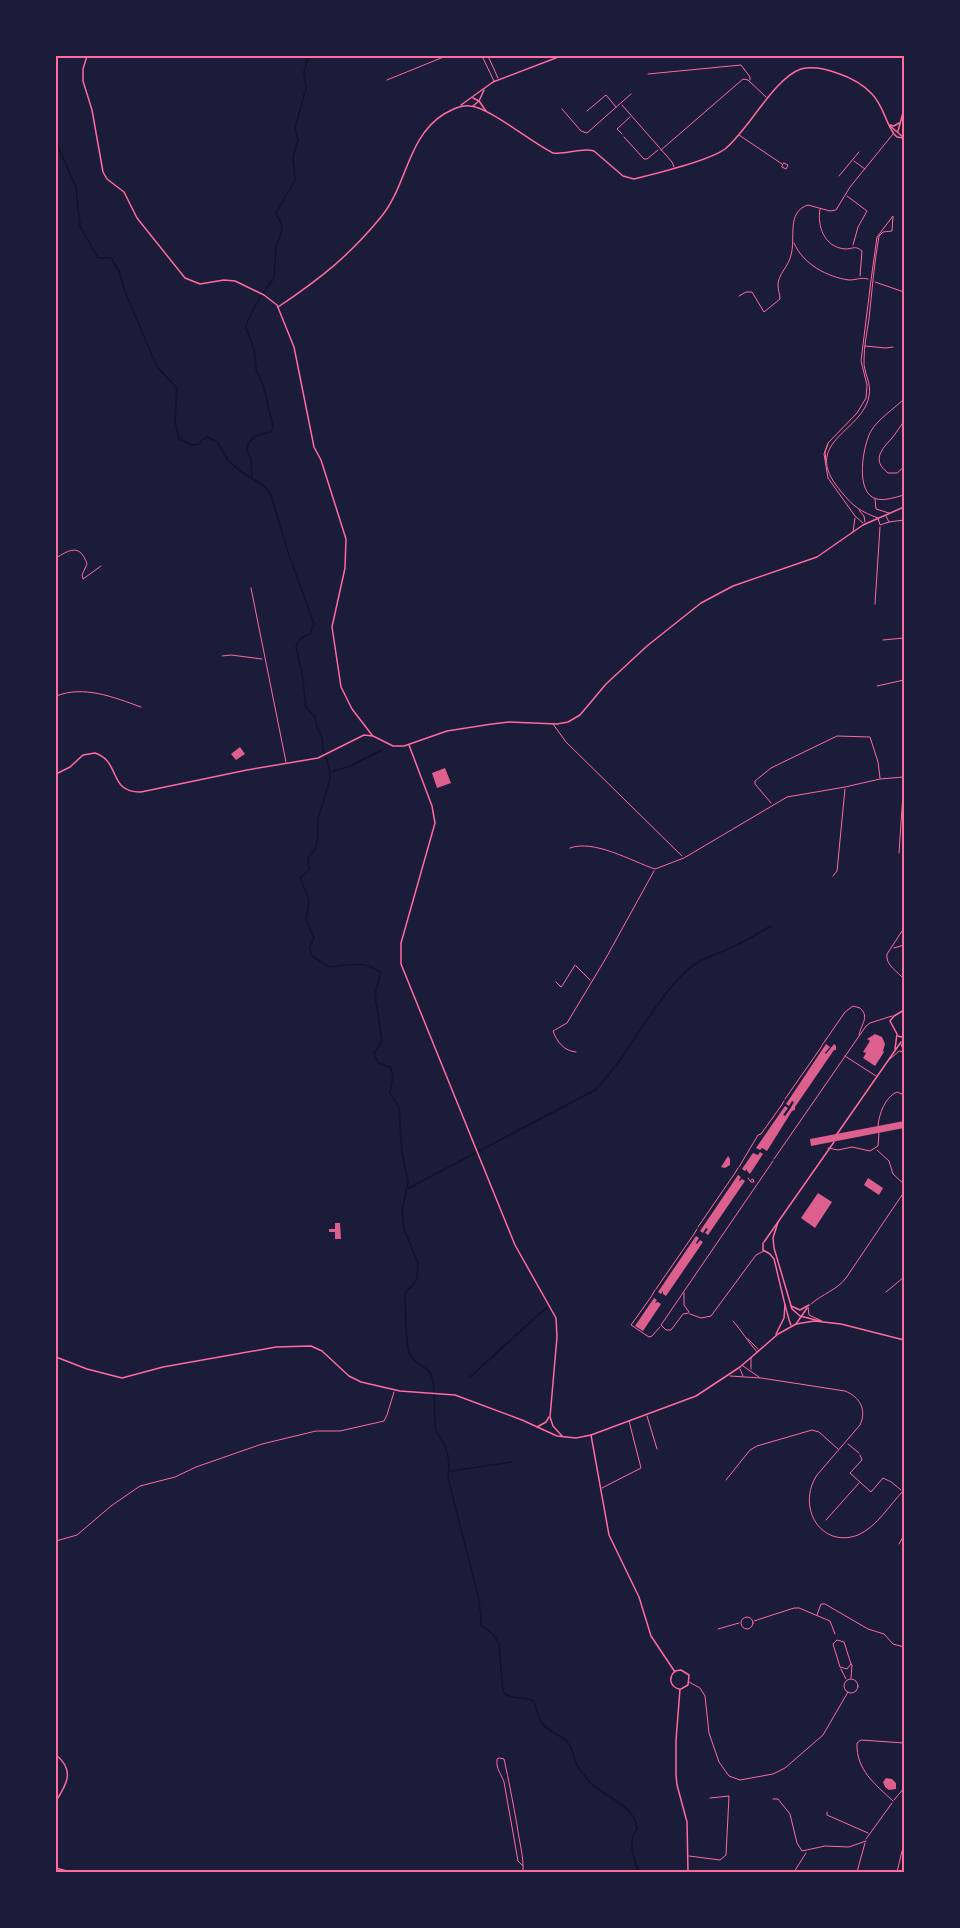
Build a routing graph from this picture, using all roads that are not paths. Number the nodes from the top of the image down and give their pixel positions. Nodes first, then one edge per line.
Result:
1 (87, 56) edge
2 (446, 56) edge
3 (482, 56) edge
4 (488, 56) edge
5 (561, 56) edge
6 (648, 74) dead end
7 (387, 80) dead end
8 (499, 80) junction
9 (750, 81) junction
10 (494, 82) junction
11 (486, 87) junction
12 (631, 94) dead end
13 (472, 99) junction
14 (768, 99) junction
15 (479, 101) junction
16 (621, 104) junction
17 (460, 106) junction
18 (473, 106) junction
19 (617, 108) junction
20 (562, 109) dead end
21 (904, 109) edge
22 (587, 111) dead end
23 (487, 112) junction
24 (632, 116) junction
25 (900, 122) junction
26 (889, 124) junction
27 (895, 132) junction
28 (622, 134) dead end
29 (739, 134) junction
30 (624, 137) dead end
31 (904, 138) edge
32 (661, 149) junction
33 (859, 152) dead end
34 (853, 160) junction
35 (782, 164) dead end
36 (674, 167) junction
37 (865, 169) junction
38 (839, 176) dead end
39 (845, 195) junction
40 (820, 208) junction
41 (888, 223) junction
42 (893, 225) junction
43 (884, 228) junction
44 (887, 231) junction
45 (793, 242) junction
46 (853, 247) junction
47 (860, 278) junction
48 (872, 280) junction
49 (904, 292) edge
50 (740, 296) dead end
51 (278, 306) junction
52 (864, 346) junction
53 (893, 347) dead end
54 (904, 399) edge
55 (904, 421) edge
56 (828, 442) junction
57 (828, 462) junction
58 (904, 467) edge
59 (904, 495) edge
60 (875, 499) junction
61 (904, 507) edge
62 (859, 509) junction
63 (891, 514) junction
64 (886, 515) junction
65 (855, 516) junction
66 (878, 518) junction
67 (904, 520) edge
68 (889, 522) junction
69 (865, 524) junction
70 (880, 525) junction
71 (852, 533) junction
72 (56, 558) edge
73 (101, 566) dead end
74 (251, 588) dead end
75 (875, 604) dead end
76 (904, 638) edge
77 (883, 640) dead end
78 (222, 656) dead end
79 (264, 659) junction
80 (904, 680) edge
81 (877, 686) dead end
82 (56, 696) edge
83 (141, 706) dead end
84 (553, 724) junction
85 (373, 736) junction
86 (409, 745) junction
87 (286, 764) junction
88 (56, 774) edge
89 (904, 777) edge
90 (880, 779) junction
91 (845, 787) junction
92 (772, 804) junction
93 (570, 848) dead end
94 (899, 853) dead end
95 (684, 858) junction
96 (654, 869) junction
97 (834, 876) dead end
98 (904, 928) edge
99 (900, 937) junction
100 (904, 945) edge
101 (901, 946) junction
102 (892, 949) junction
103 (570, 961) dead end
104 (575, 965) junction
105 (904, 979) edge
106 (592, 981) junction
107 (556, 982) dead end
108 (904, 1010) edge
109 (894, 1016) junction
110 (859, 1035) junction
111 (897, 1035) junction
112 (904, 1035) edge
113 (901, 1042) junction
114 (576, 1052) dead end
115 (904, 1052) edge
116 (893, 1053) junction
117 (845, 1056) junction
118 (888, 1060) junction
119 (877, 1077) junction
120 (904, 1095) edge
121 (904, 1113) edge
122 (903, 1121) edge
123 (878, 1126) dead end
124 (838, 1133) dead end
125 (879, 1133) dead end
126 (832, 1142) dead end
127 (829, 1147) junction
128 (876, 1149) junction
129 (904, 1184) edge
130 (904, 1192) edge
131 (778, 1222) junction
132 (764, 1242) junction
133 (773, 1244) junction
134 (774, 1248) junction
135 (766, 1252) junction
136 (904, 1277) edge
137 (684, 1292) junction
138 (886, 1292) dead end
139 (785, 1301) junction
140 (789, 1303) junction
141 (808, 1305) junction
142 (689, 1312) junction
143 (800, 1316) junction
144 (733, 1321) dead end
145 (822, 1322) junction
146 (796, 1324) junction
147 (661, 1325) junction
148 (792, 1326) junction
149 (776, 1336) junction
150 (904, 1340) edge
151 (758, 1351) junction
152 (56, 1357) edge
153 (752, 1357) junction
154 (741, 1366) junction
155 (752, 1371) junction
156 (728, 1376) junction
157 (744, 1377) junction
158 (761, 1378) junction
159 (394, 1390) junction
160 (646, 1414) junction
161 (550, 1417) junction
162 (629, 1421) junction
163 (537, 1427) junction
164 (591, 1435) junction
165 (563, 1437) junction
166 (847, 1442) junction
167 (657, 1449) dead end
168 (839, 1451) junction
169 (726, 1480) dead end
170 (860, 1482) junction
171 (600, 1489) junction
172 (904, 1491) edge
173 (826, 1520) dead end
174 (904, 1535) edge
175 (56, 1541) edge
176 (899, 1544) dead end
177 (817, 1615) junction
178 (754, 1621) junction
179 (741, 1623) junction
180 (718, 1629) dead end
181 (835, 1634) junction
182 (841, 1640) junction
183 (835, 1642) junction
184 (904, 1647) edge
185 (851, 1664) junction
186 (840, 1667) junction
187 (675, 1672) junction
188 (851, 1678) junction
189 (847, 1680) junction
190 (689, 1682) junction
191 (680, 1689) junction
192 (848, 1692) junction
193 (904, 1743) edge
194 (56, 1755) edge
195 (904, 1788) edge
196 (711, 1798) dead end
197 (773, 1799) dead end
198 (893, 1801) junction
199 (56, 1802) edge
200 (827, 1812) dead end
201 (870, 1833) junction
202 (866, 1841) junction
203 (904, 1843) edge
204 (807, 1851) junction
205 (689, 1856) junction
206 (523, 1866) junction
207 (56, 1868) edge
208 (70, 1872) edge
209 (523, 1872) edge
210 (688, 1872) edge
211 (794, 1872) edge
212 (857, 1872) edge
213 (897, 1872) edge

1 - 51 street
2 - 7 street
3 - 10 street
4 - 8 street
5 - 8 street
6 - 9 street
8 - 10 street
9 - 14 street
9 - 32 street
10 - 11 street
11 - 13 street
11 - 15 street
12 - 16 street
13 - 15 street
13 - 17 street
13 - 18 street
14 - 26 street
14 - 29 street
15 - 18 street
15 - 23 street
16 - 19 street
16 - 24 street
17 - 18 street
17 - 51 street
18 - 23 street
19 - 20 street
19 - 22 street
21 - 25 street
23 - 36 street
24 - 28 street
24 - 32 street
25 - 26 street
25 - 27 street
26 - 27 street
27 - 31 street
27 - 37 street
29 - 35 street
29 - 36 street
30 - 32 street
32 - 36 street
33 - 34 street
34 - 37 street
34 - 38 street
37 - 39 street
39 - 40 street
39 - 46 street
40 - 45 street
40 - 46 street
41 - 42 street
41 - 42 street
41 - 43 street
42 - 44 street
43 - 44 street
43 - 48 street
44 - 48 street
45 - 47 street
45 - 50 street
46 - 47 street
47 - 48 street
48 - 49 street
48 - 52 street
51 - 85 street
52 - 53 street
52 - 56 street
52 - 57 street
54 - 60 street
55 - 58 street
56 - 57 street
56 - 65 street
57 - 62 street
59 - 60 street
60 - 63 street
61 - 63 street
62 - 66 street
62 - 69 street
63 - 64 street
64 - 66 street
64 - 68 street
65 - 69 street
65 - 71 street
66 - 69 street
66 - 70 street
67 - 68 street
68 - 70 street
69 - 71 street
70 - 75 street
71 - 84 street
72 - 73 street
74 - 79 street
76 - 77 street
78 - 79 street
79 - 87 street
80 - 81 street
82 - 83 street
84 - 86 street
84 - 95 street
85 - 86 street
85 - 87 street
86 - 161 street
87 - 88 street
89 - 90 street
89 - 94 street
90 - 91 street
90 - 92 street
91 - 92 street
91 - 97 street
92 - 95 street
93 - 96 street
95 - 96 street
96 - 106 street
98 - 99 street
99 - 101 street
99 - 102 street
100 - 101 street
101 - 102 street
102 - 105 street
103 - 104 street
104 - 106 street
104 - 107 street
106 - 114 street
108 - 109 street
109 - 110 street
109 - 111 street
110 - 117 street
110 - 147 street
111 - 112 street
111 - 113 street
111 - 116 street
113 - 115 street
113 - 116 street
115 - 118 street
116 - 118 street
117 - 119 street
117 - 137 street
118 - 119 street
119 - 124 street
120 - 123 street
121 - 122 street
125 - 128 street
126 - 127 street
127 - 128 street
127 - 131 street
128 - 129 street
130 - 141 street
131 - 132 street
131 - 133 street
132 - 133 street
132 - 135 street
133 - 134 street
134 - 135 street
134 - 140 street
135 - 139 street
135 - 142 street
136 - 138 street
137 - 142 street
137 - 147 street
139 - 148 street
139 - 149 street
140 - 141 street
140 - 143 street
141 - 143 street
141 - 145 street
142 - 147 street
143 - 145 street
143 - 146 street
144 - 151 street
145 - 146 street
145 - 150 street
146 - 148 street
148 - 149 street
149 - 151 street
151 - 153 street
152 - 159 street
153 - 154 street
153 - 155 street
154 - 155 street
154 - 156 street
154 - 157 street
155 - 158 street
156 - 157 street
156 - 160 street
157 - 158 street
158 - 166 street
159 - 163 street
159 - 175 street
160 - 162 street
160 - 167 street
161 - 163 street
161 - 165 street
162 - 164 street
162 - 171 street
163 - 165 street
164 - 165 street
164 - 171 street
166 - 168 street
166 - 170 street
168 - 169 street
168 - 172 street
170 - 172 street
170 - 173 street
171 - 187 street
174 - 176 street
177 - 178 street
177 - 181 street
177 - 184 street
178 - 179 street
178 - 179 street
179 - 180 street
181 - 182 street
181 - 183 street
182 - 183 street
182 - 185 street
183 - 186 street
185 - 186 street
185 - 188 street
186 - 189 street
187 - 190 street
187 - 191 street
188 - 189 street
188 - 192 street
189 - 192 street
190 - 191 street
190 - 192 street
191 - 205 street
193 - 198 street
194 - 199 street
195 - 198 street
196 - 205 street
197 - 204 street
198 - 201 street
200 - 201 street
201 - 202 street
202 - 204 street
202 - 212 street
203 - 213 street
204 - 211 street
205 - 210 street
206 - 206 street
206 - 209 street
207 - 208 street

